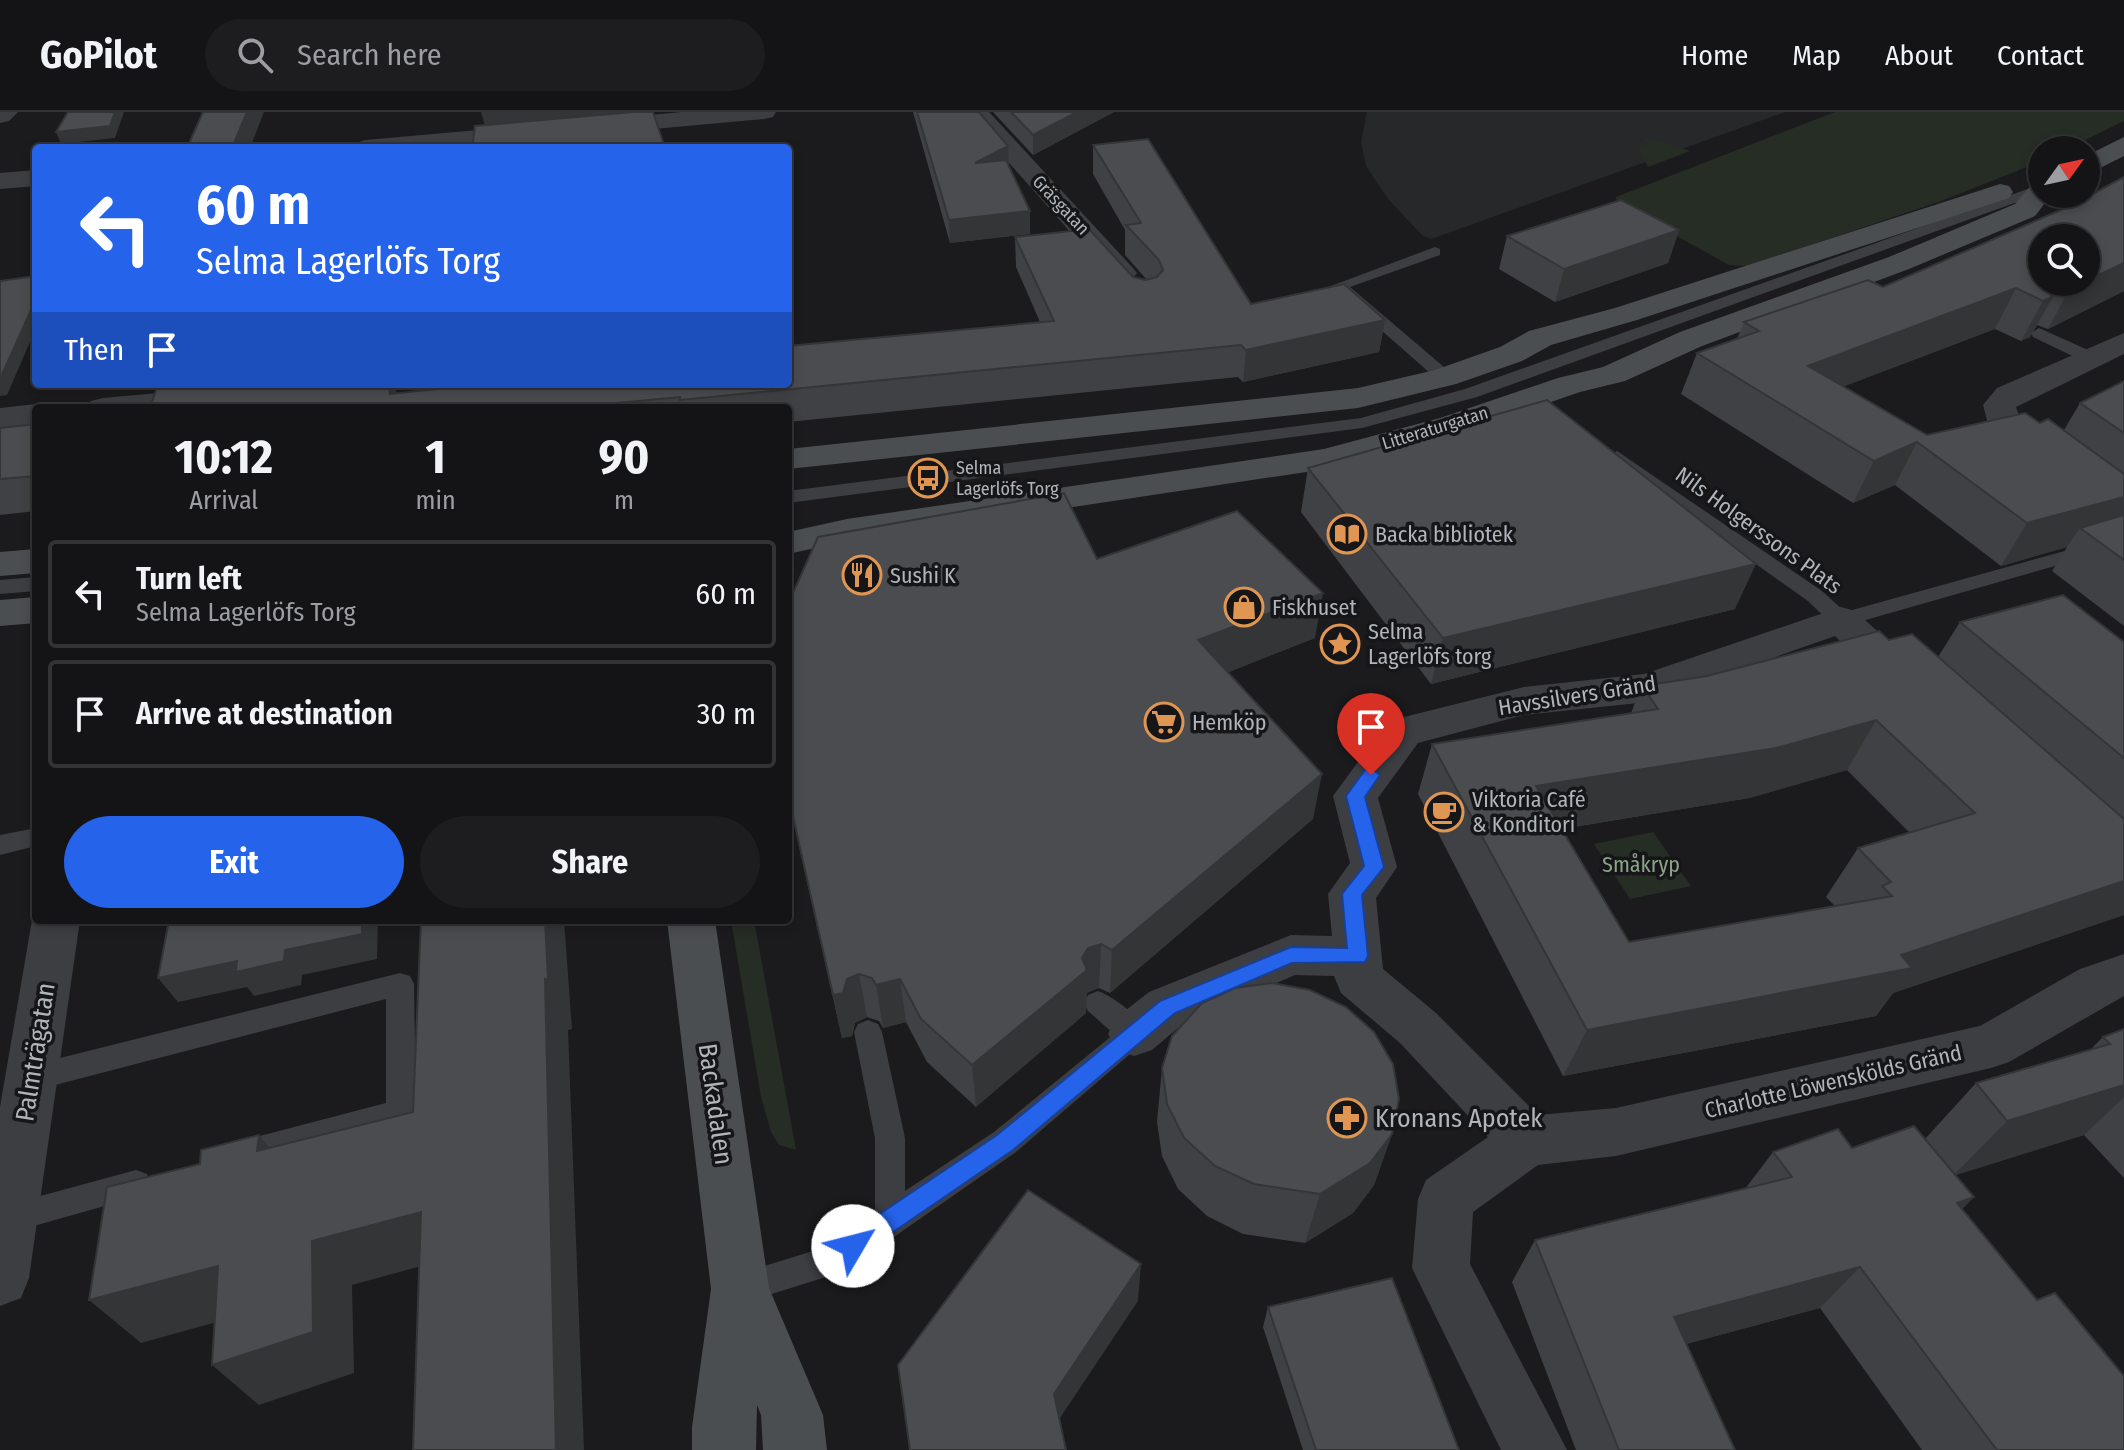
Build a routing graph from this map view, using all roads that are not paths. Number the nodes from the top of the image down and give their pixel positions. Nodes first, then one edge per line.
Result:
1 (6, 112) edge
2 (764, 112) edge
3 (976, 112) edge
4 (0, 116) edge
5 (411, 144) edge
6 (2124, 145) edge
7 (2100, 159) edge
8 (32, 178) edge
9 (0, 181) edge
10 (2028, 189) edge
11 (2028, 193) edge
12 (2028, 206) edge
13 (1435, 252) dead end
14 (1135, 289) edge
15 (2039, 333) edge
16 (2124, 342) edge
17 (2091, 358) junction
18 (1445, 377) junction
19 (236, 397) edge
20 (1529, 398) junction
21 (151, 404) edge
22 (32, 414) edge
23 (1556, 415) edge
24 (0, 418) edge
25 (1598, 443) edge
26 (792, 459) edge
27 (792, 496) edge
28 (2124, 516) edge
29 (792, 542) edge
30 (2104, 546) edge
31 (32, 561) edge
32 (0, 564) edge
33 (32, 584) edge
34 (0, 587) edge
35 (32, 610) edge
36 (0, 613) edge
37 (1841, 620) junction
38 (1929, 701) edge
39 (32, 838) edge
40 (0, 845) edge
41 (55, 924) edge
42 (692, 924) edge
43 (1358, 956) junction
44 (2124, 975) edge
45 (1116, 1019) joint
46 (868, 1032) dead end
47 (32, 1078) junction
48 (1527, 1141) junction
49 (205, 1165) edge
50 (160, 1177) edge
51 (9, 1218) junction
52 (890, 1219) junction
53 (0, 1278) edge
54 (740, 1288) junction
55 (724, 1450) edge
56 (795, 1450) edge
57 (1535, 1450) edge

1 - 4 street
2 - 5 street
3 - 14 street, Gräsgatan
6 - 7 street
8 - 9 street
10 - 18 street
11 - 27 lane
12 - 20 street, Litteraturgatan
13 - 18 lane
15 - 17 lane
16 - 17 street
17 - 28 street
18 - 26 street
19 - 21 street
20 - 23 lane
20 - 29 street, Litteraturgatan
22 - 24 street
25 - 37 lane, Nils Holgerssons Plats
30 - 37 lane, Nils Holgerssons Plats
31 - 32 street
33 - 34 lane
35 - 36 street
37 - 38 street
37 - 43 street, Havssilvers Gränd
39 - 40 lane
41 - 47 street, Palmträgatan
42 - 54 street, Backadalen
43 - 45 street
43 - 48 street
44 - 48 street, Charlotte Löwenskölds Gränd
45 - 52 lane
46 - 52 lane
47 - 49 lane
47 - 51 street, Palmträgatan
48 - 57 street
50 - 51 lane
51 - 53 street, Palmträgatan
52 - 54 lane
54 - 55 street, Backadalen
54 - 56 street, Backadalen

